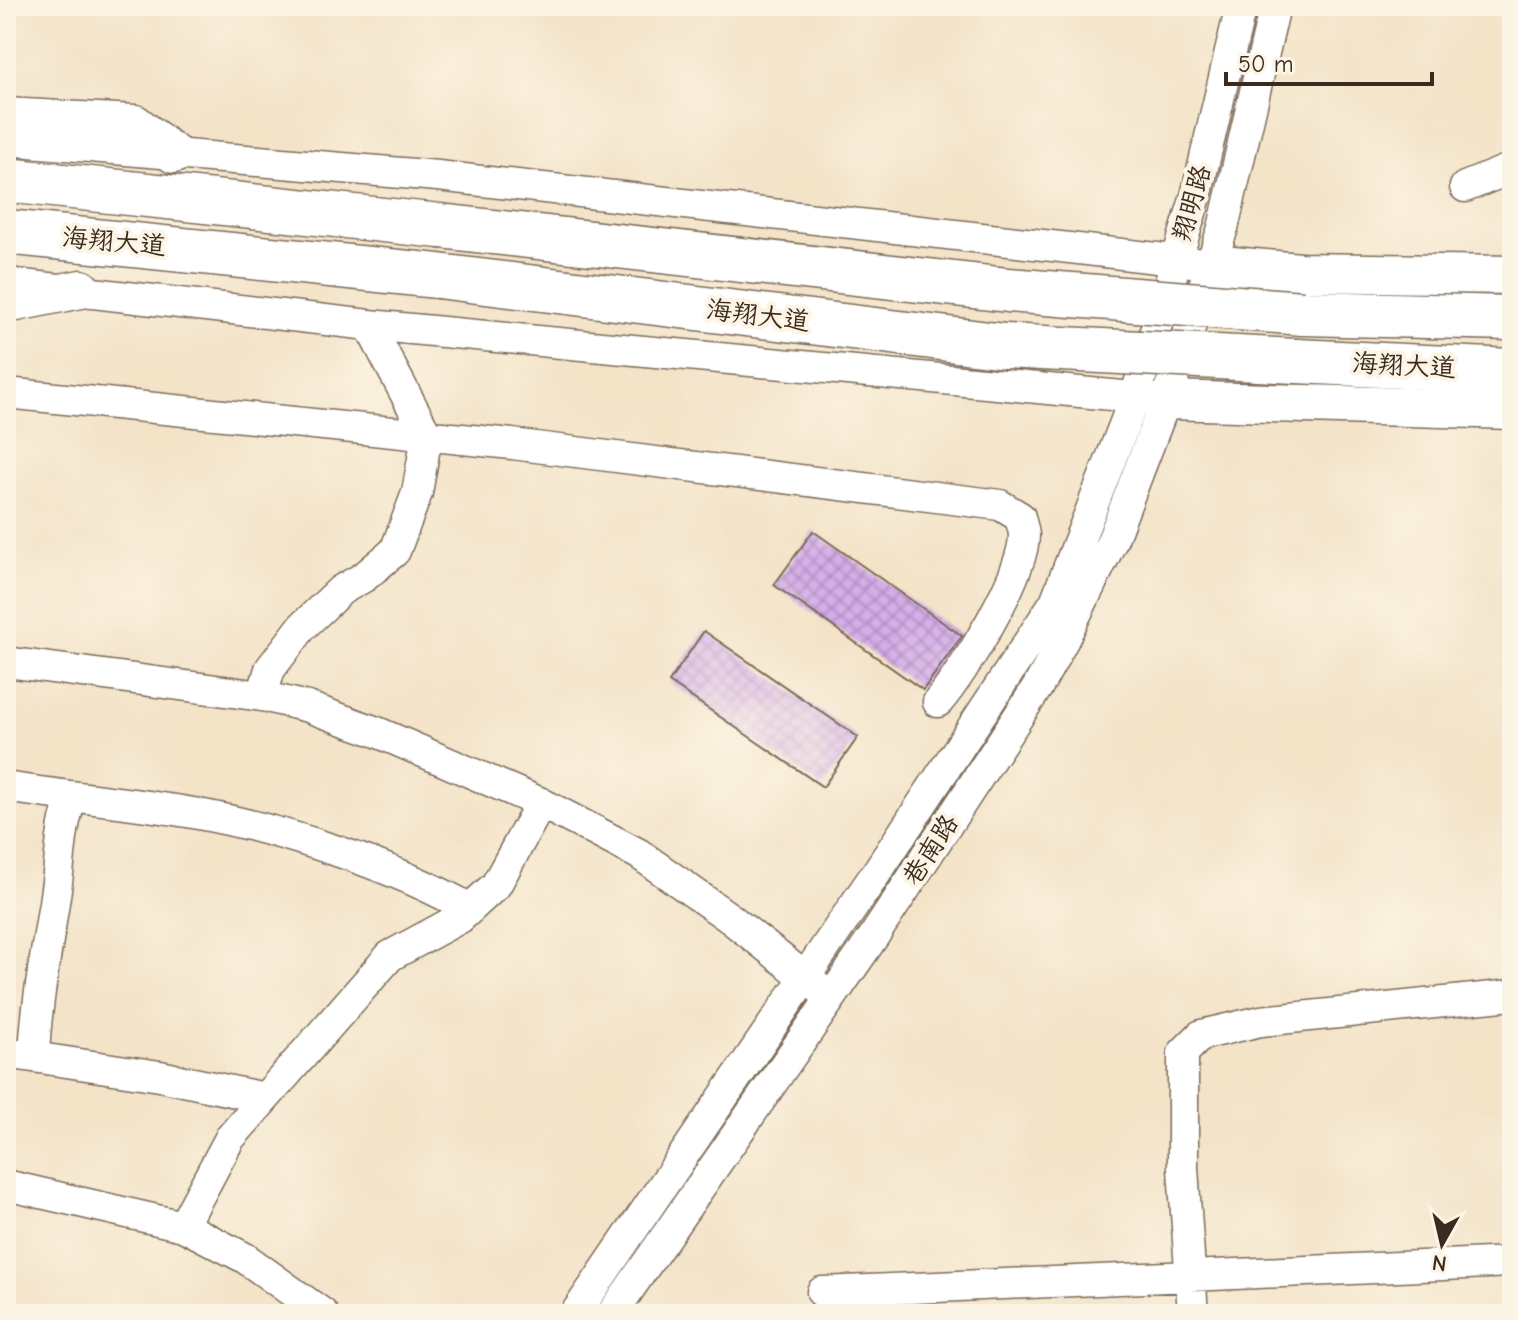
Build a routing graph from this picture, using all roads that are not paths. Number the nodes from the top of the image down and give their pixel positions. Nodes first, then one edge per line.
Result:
1 (1241, 6) edge
2 (1275, 6) edge
3 (6, 117) edge
4 (6, 140) edge
5 (174, 154) junction
6 (1512, 168) edge
7 (6, 180) edge
8 (1465, 187) dead end
9 (6, 232) edge
10 (1193, 262) junction
11 (1512, 275) edge
12 (6, 283) edge
13 (81, 289) junction
14 (6, 304) edge
15 (1512, 318) edge
16 (369, 325) junction
17 (1182, 350) joint
18 (1512, 371) edge
19 (6, 393) edge
20 (1150, 398) junction
21 (1512, 410) edge
22 (427, 435) junction
23 (6, 662) edge
24 (262, 696) junction
25 (938, 702) dead end
26 (6, 787) edge
27 (72, 797) junction
28 (541, 803) junction
29 (470, 909) junction
30 (805, 977) junction
31 (1512, 995) edge
32 (831, 998) junction
33 (20, 1055) edge
34 (265, 1098) junction
35 (6, 1185) edge
36 (183, 1226) junction
37 (1512, 1262) edge
38 (1192, 1276) junction
39 (822, 1292) dead end
40 (323, 1314) edge
41 (575, 1314) edge
42 (612, 1314) edge
43 (1193, 1314) edge

1 - 10 street, 翔明路
2 - 10 street, 翔明路
3 - 5 main road
4 - 5 street
5 - 10 street
6 - 8 street
7 - 15 highway, 海翔大道, bridge
9 - 18 highway, 海翔大道, bridge
10 - 11 main road
10 - 17 street, 翔明路
10 - 20 street, 翔明路
12 - 13 street
13 - 14 main road
13 - 16 street
16 - 20 street
16 - 22 street
17 - 20 street, 巷南路
19 - 22 street
20 - 21 main road
20 - 30 street, 巷南路
20 - 32 street, 巷南路
22 - 24 street
22 - 25 street
23 - 24 street
24 - 28 street
26 - 27 street
27 - 29 street
27 - 33 street
28 - 29 street
28 - 30 street
29 - 34 street
30 - 32 street
30 - 41 street, 巷南路
31 - 38 street
32 - 42 street, 巷南路
33 - 34 street
34 - 36 street
35 - 36 street
36 - 40 street
37 - 38 street
38 - 39 street
38 - 43 street

